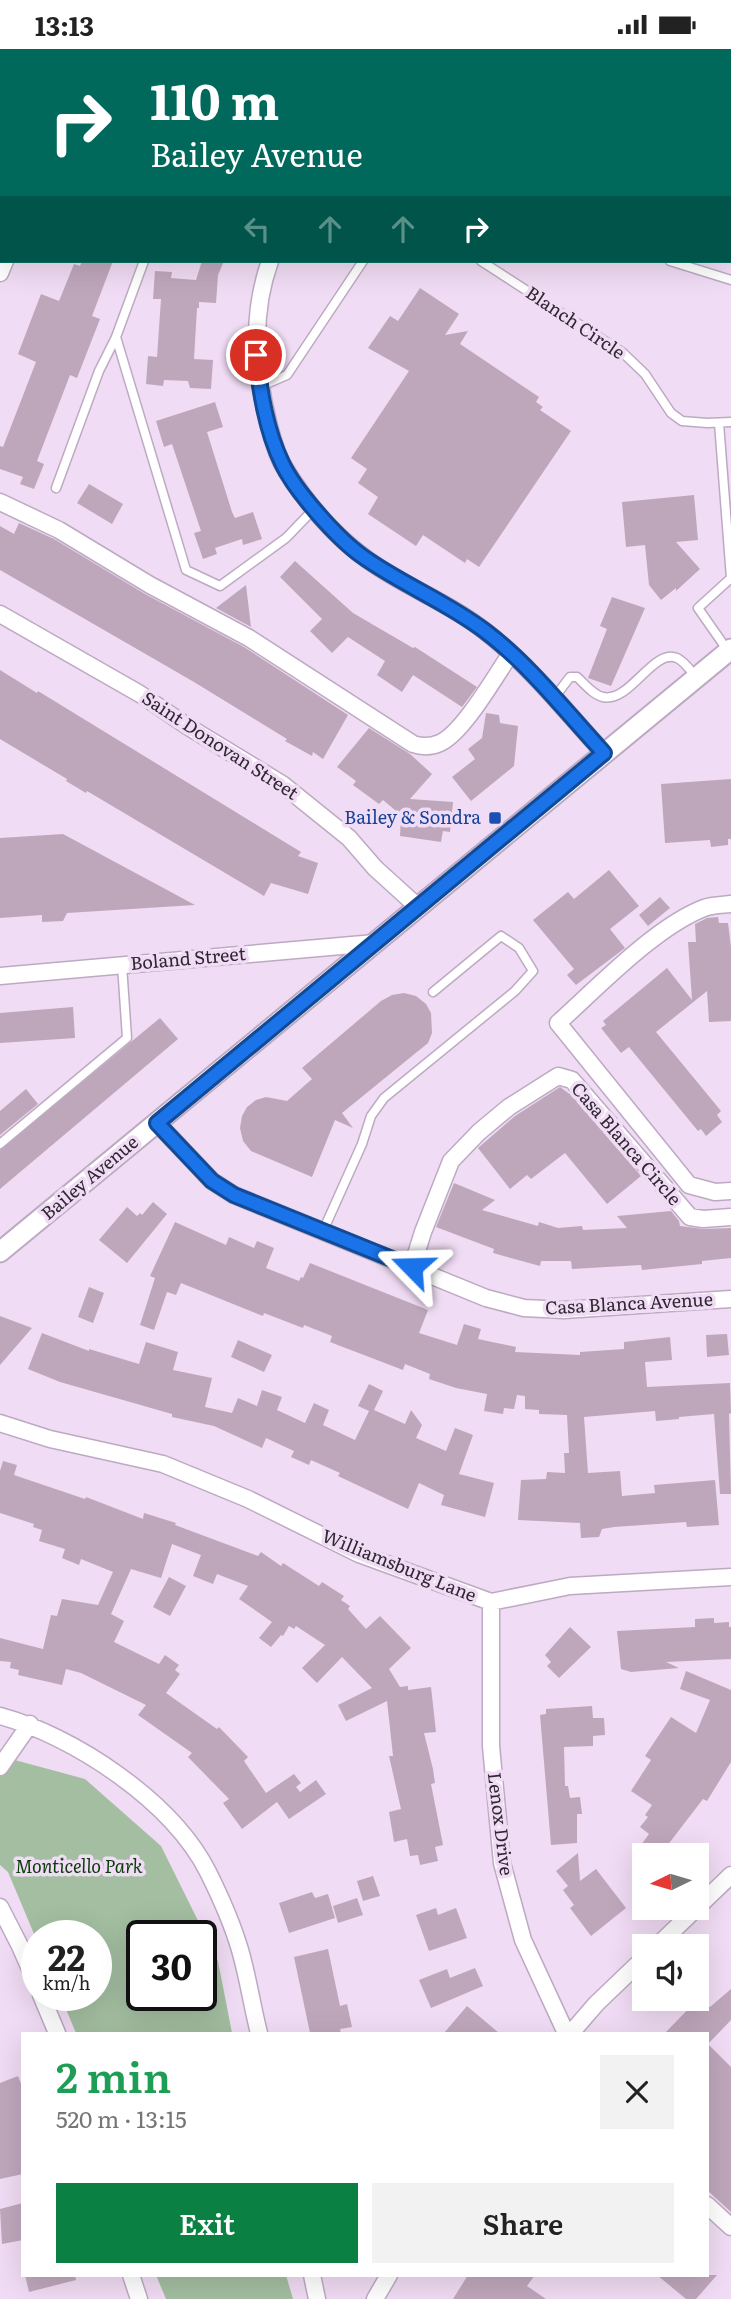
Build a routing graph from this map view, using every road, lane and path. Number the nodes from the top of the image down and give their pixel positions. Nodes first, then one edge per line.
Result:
1 (143, 263) edge
2 (270, 263) edge
3 (362, 263) edge
4 (484, 263) edge
5 (676, 263) edge
6 (731, 280) edge
7 (116, 337) junction
8 (259, 387) junction
9 (731, 422) edge
10 (719, 423) junction
11 (56, 488) dead end
12 (0, 502) edge
13 (314, 509) junction
14 (730, 578) edge
15 (0, 614) edge
16 (730, 650) edge
17 (512, 653) junction
18 (696, 677) junction
19 (554, 698) junction
20 (604, 753) junction
21 (731, 904) edge
22 (418, 907) junction
23 (375, 943) junction
24 (122, 965) junction
25 (0, 976) edge
26 (433, 992) dead end
27 (157, 1123) junction
28 (0, 1144) edge
29 (731, 1191) edge
30 (731, 1217) edge
31 (323, 1231) junction
32 (0, 1252) edge
33 (412, 1267) junction
34 (731, 1299) edge
35 (0, 1423) edge
36 (731, 1577) edge
37 (491, 1602) junction
38 (0, 1716) edge
39 (30, 1724) junction
40 (0, 1767) edge
41 (731, 1875) edge
42 (0, 1907) edge
43 (670, 1934) edge
44 (21, 1948) edge
45 (632, 1970) edge
46 (48, 2011) edge
47 (57, 2032) edge
48 (258, 2032) edge
49 (566, 2032) edge
50 (572, 2032) edge
51 (709, 2207) edge
52 (731, 2227) edge
53 (132, 2277) edge
54 (312, 2277) edge
55 (387, 2277) edge
56 (139, 2299) edge
57 (317, 2299) edge
58 (375, 2299) edge

1 - 7 lane
2 - 8 street
3 - 8 lane
4 - 10 lane, Blanch Circle
5 - 6 lane
7 - 11 lane
7 - 13 lane
8 - 13 street
9 - 10 lane, Blanch Circle
10 - 14 lane
12 - 17 street
13 - 17 street
14 - 16 lane
15 - 22 street, Saint Donovan Street
16 - 18 street, Bailey Avenue
17 - 19 street
18 - 19 lane
18 - 20 street, Bailey Avenue
19 - 20 street
20 - 22 street, Bailey Avenue
21 - 29 street
22 - 23 street, Bailey Avenue
23 - 24 street, Boland Street
23 - 27 street, Bailey Avenue
24 - 25 street, Boland Street
24 - 28 lane
26 - 31 lane
27 - 31 street, Casa Blanca Avenue
27 - 32 street, Bailey Avenue
30 - 33 street, Casa Blanca Circle
31 - 33 street, Casa Blanca Avenue
33 - 34 street, Casa Blanca Avenue
35 - 37 street, Williamsburg Lane
36 - 37 street, Williamsburg Lane
37 - 49 street, Lenox Drive
38 - 39 street
39 - 40 street
39 - 48 street
41 - 43 street
42 - 44 street
45 - 50 street
46 - 47 street
51 - 52 street
53 - 56 street
54 - 57 street
55 - 58 street

